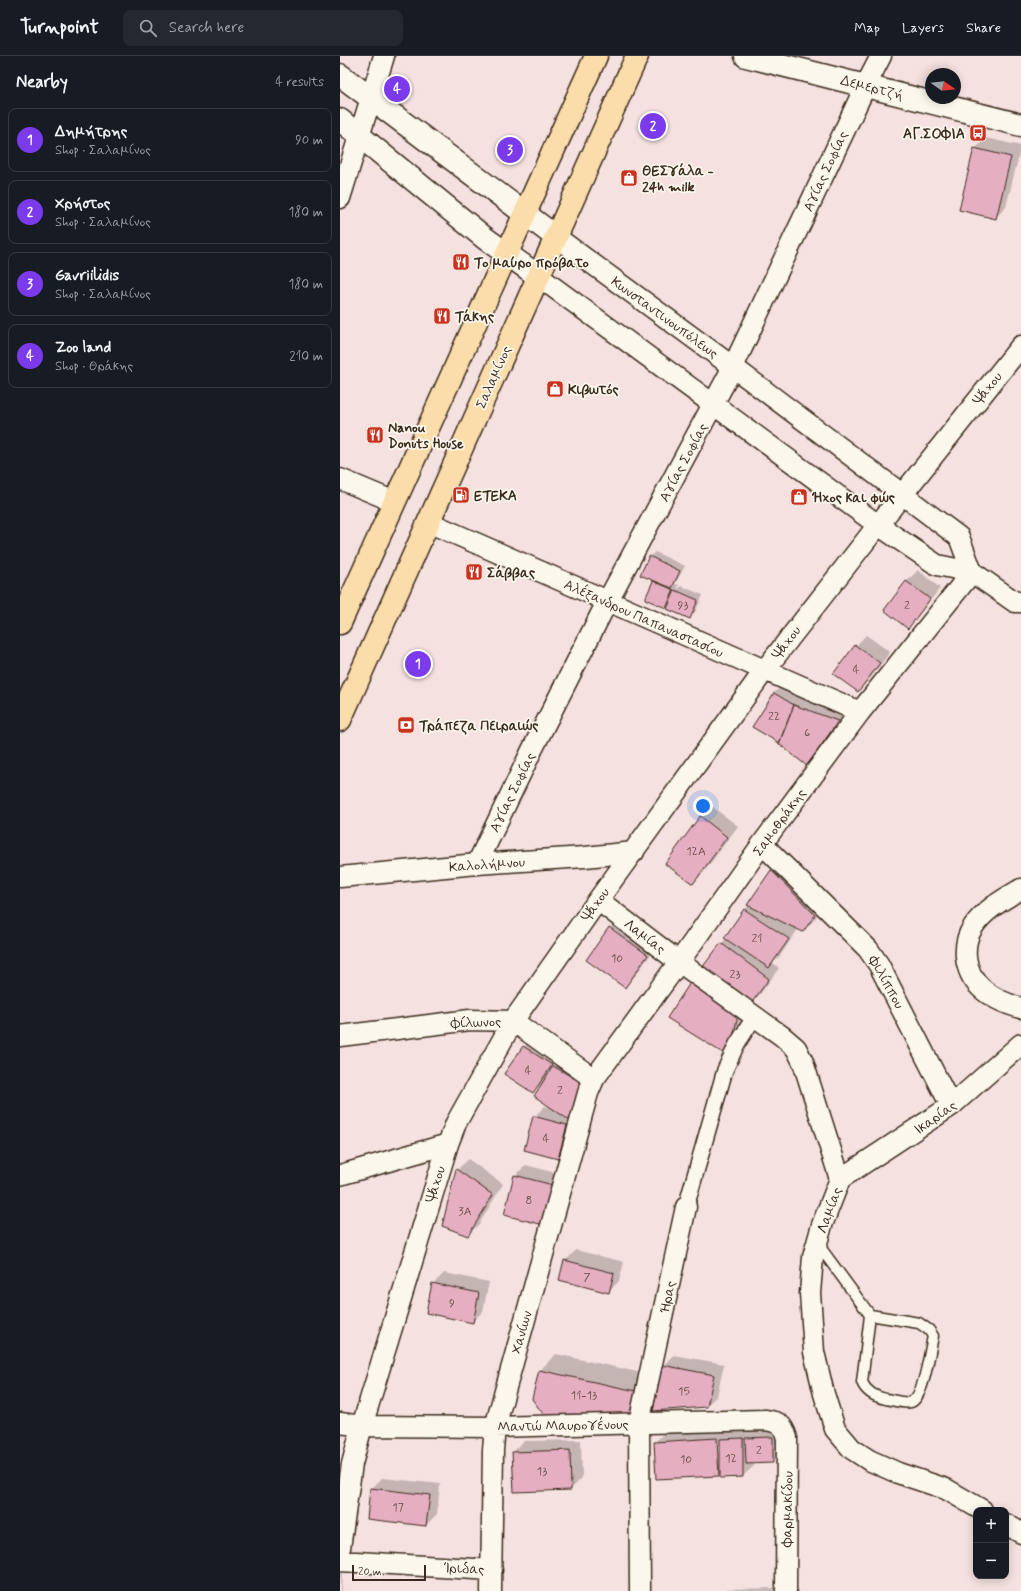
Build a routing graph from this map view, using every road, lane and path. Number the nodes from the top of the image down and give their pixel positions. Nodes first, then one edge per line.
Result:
1 (384, 56) edge
2 (596, 56) edge
3 (637, 56) edge
4 (746, 56) edge
5 (881, 56) edge
6 (340, 75) edge
7 (866, 85) junction
8 (372, 98) junction
9 (340, 120) edge
10 (1021, 124) edge
11 (359, 135) junction
12 (340, 198) edge
13 (524, 215) junction
14 (556, 237) junction
15 (507, 254) junction
16 (538, 276) junction
17 (1021, 346) edge
18 (733, 367) junction
19 (714, 404) junction
20 (340, 480) edge
21 (903, 494) junction
22 (395, 502) junction
23 (428, 522) junction
24 (878, 525) junction
25 (972, 572) junction
26 (607, 602) junction
27 (1019, 606) edge
28 (340, 623) edge
29 (764, 671) junction
30 (860, 712) junction
31 (340, 720) edge
32 (762, 844) junction
33 (634, 852) junction
34 (477, 864) junction
35 (340, 878) edge
36 (1021, 889) edge
37 (598, 900) junction
38 (680, 962) junction
39 (1021, 1008) edge
40 (755, 1016) junction
41 (513, 1021) junction
42 (340, 1036) edge
43 (1021, 1044) edge
44 (594, 1079) junction
45 (951, 1106) junction
46 (448, 1144) junction
47 (340, 1175) edge
48 (840, 1179) junction
49 (686, 1207) joint
50 (817, 1243) junction
51 (870, 1315) junction
52 (340, 1423) edge
53 (639, 1423) junction
54 (362, 1426) junction
55 (495, 1426) junction
56 (784, 1427) joint
57 (977, 1507) edge
58 (1009, 1526) edge
59 (1021, 1533) edge
60 (340, 1548) edge
61 (340, 1561) edge
62 (492, 1570) junction
63 (491, 1591) edge
64 (640, 1591) edge
65 (786, 1591) edge

1 - 8 street
2 - 13 main road
3 - 14 main road, Σαλαμίνος
4 - 7 street, Δεμερτζή
5 - 7 street, Αγίας Σοφίας
6 - 8 street, Κωνσταντινουπόλεως
7 - 10 street, Δεμερτζή
7 - 18 street, Αγίας Σοφίας
8 - 11 street
8 - 13 street, Κωνσταντινουπόλεως
9 - 11 street
11 - 12 street
11 - 15 street
13 - 14 street, Κωνσταντινουπόλεως
13 - 15 main road
14 - 16 main road, Σαλαμίνος
14 - 18 street, Κωνσταντινουπόλεως
15 - 16 street
15 - 22 main road
16 - 19 street
16 - 23 main road, Σαλαμίνος
17 - 21 street, Ψάχου
18 - 19 street, Αγίας Σοφίας
18 - 21 street, Κωνσταντινουπόλεως
19 - 24 street
19 - 26 street, Αγίας Σοφίας
20 - 22 street
21 - 24 street, Ψάχου
21 - 25 street, Κωνσταντινουπόλεως
22 - 28 main road
23 - 26 street, Αλέξανδρου Παπαναστασίου
23 - 31 main road, Σαλαμίνος
24 - 25 street
24 - 29 street, Ψάχου
25 - 27 street
25 - 30 street, Σαμοθράκης
26 - 29 street, Αλέξανδρου Παπαναστασίου
26 - 34 street, Αγίας Σοφίας
29 - 30 street, Αλέξανδρου Παπαναστασίου
29 - 33 street, Ψάχου
30 - 32 street, Σαμοθράκης
32 - 38 street, Σαμοθράκης
32 - 45 street, Φιλίππου
33 - 34 street, Καλολήμνου
33 - 37 street, Ψάχου
34 - 35 street, Καλολήμνου
36 - 39 street
37 - 38 street, Λαμίας
37 - 41 street, Ψάχου
38 - 40 street, Λαμίας
38 - 44 street, Σαμοθράκης
40 - 48 street, Λαμίας
40 - 49 street, Ήρας
41 - 42 street, Φίλωνος
41 - 44 street, Φίλωνος
41 - 46 street, Ψάχου
43 - 45 street, Ικαρίας
44 - 55 street, Χανίων
45 - 48 street, Ικαρίας
46 - 47 street
46 - 54 street, Ψάχου
48 - 50 street, Λαμίας
49 - 53 street, Ήρας
50 - 51 lane
50 - 57 street, Λαμίας
51 - 51 lane
52 - 54 street, Μαντώ Μαυρογένους
53 - 55 street, Μαντώ Μαυρογένους
53 - 56 street, Μαντώ Μαυρογένους
53 - 64 street, Ήρας
54 - 55 street, Μαντώ Μαυρογένους
54 - 60 street, Ψάχου
55 - 62 street, Χανίων
56 - 65 street, Φαρμακίδου
58 - 59 street
61 - 62 street, Ίριδας
62 - 63 street, Χανίων

